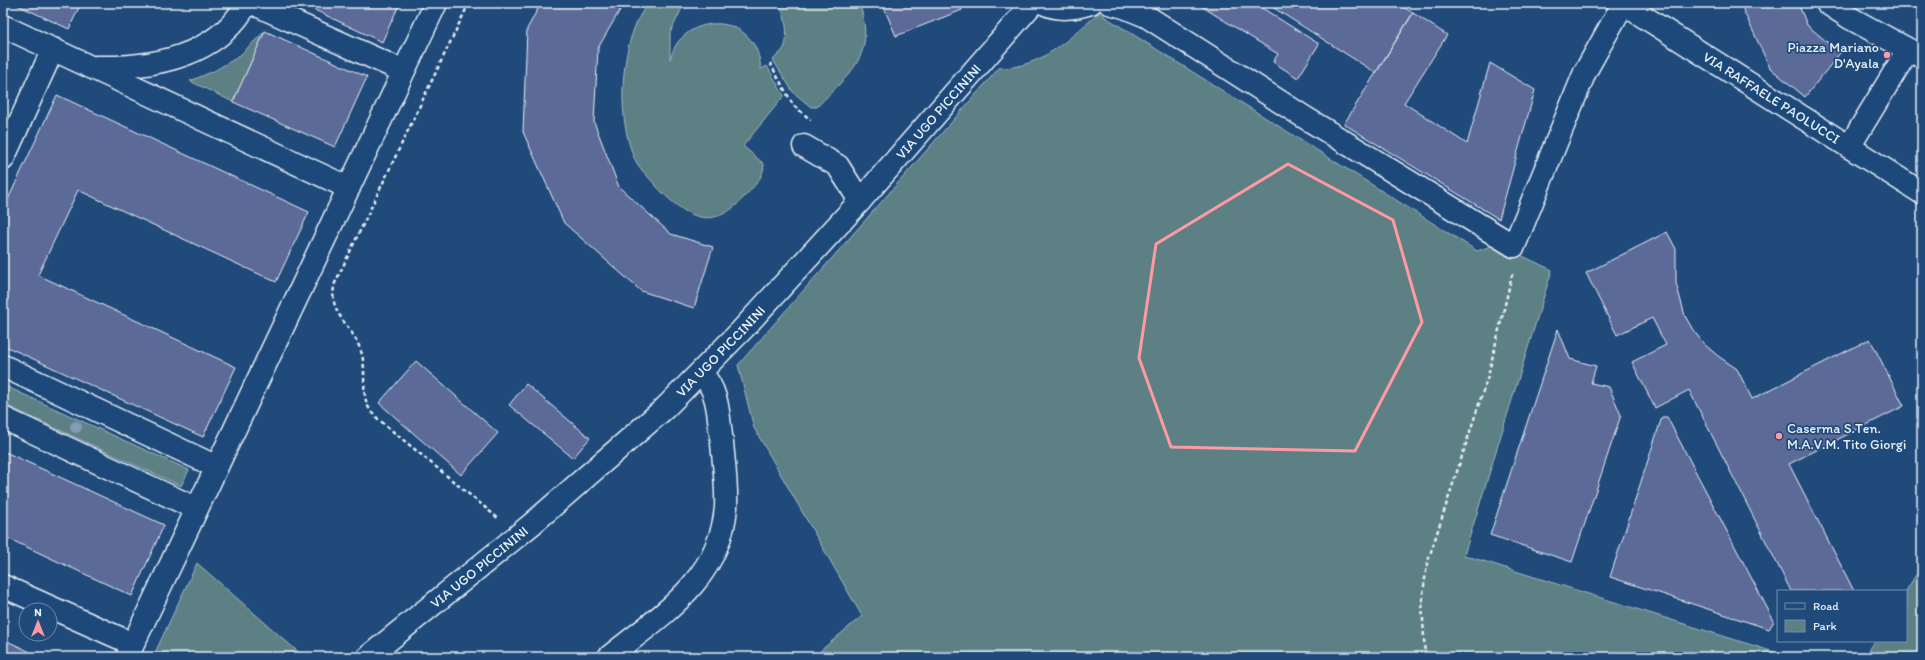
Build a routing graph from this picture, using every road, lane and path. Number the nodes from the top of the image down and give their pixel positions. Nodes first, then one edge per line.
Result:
1 (247, 3) edge
2 (252, 3) edge
3 (436, 3) edge
4 (469, 3) edge
5 (1033, 3) edge
6 (1043, 3) edge
7 (1091, 3) edge
8 (1109, 3) edge
9 (1113, 3) edge
10 (1827, 3) edge
11 (1623, 4) edge
12 (3, 26) edge
13 (53, 49) junction
14 (1915, 53) edge
15 (770, 64) dead end
16 (91, 67) junction
17 (403, 71) junction
18 (815, 123) dead end
19 (1849, 146) junction
20 (3, 159) edge
21 (348, 188) junction
22 (1922, 193) edge
23 (1514, 246) junction
24 (3, 366) edge
25 (701, 373) junction
26 (3, 418) edge
27 (217, 467) junction
28 (197, 509) junction
29 (518, 535) junction
30 (3, 586) edge
31 (130, 651) edge
32 (368, 657) edge
33 (609, 657) edge
34 (1424, 657) edge

1 - 16 main road
2 - 17 main road
3 - 17 main road
4 - 29 path
5 - 25 main road, VIA UGO PICCININI
6 - 7 main road
8 - 9 main road
9 - 23 main road
10 - 14 main road
11 - 19 main road, VIA RAFFAELE PAOLUCCI
11 - 23 main road
12 - 13 main road
13 - 16 main road
13 - 20 main road
14 - 19 main road
15 - 18 path
16 - 21 main road
17 - 21 main road
19 - 22 main road, VIA RAFFAELE PAOLUCCI
21 - 27 main road
23 - 34 path
24 - 27 main road
25 - 29 main road, VIA UGO PICCININI
25 - 33 main road
26 - 28 main road
27 - 28 main road
28 - 31 main road
29 - 32 main road, VIA UGO PICCININI
30 - 31 main road

